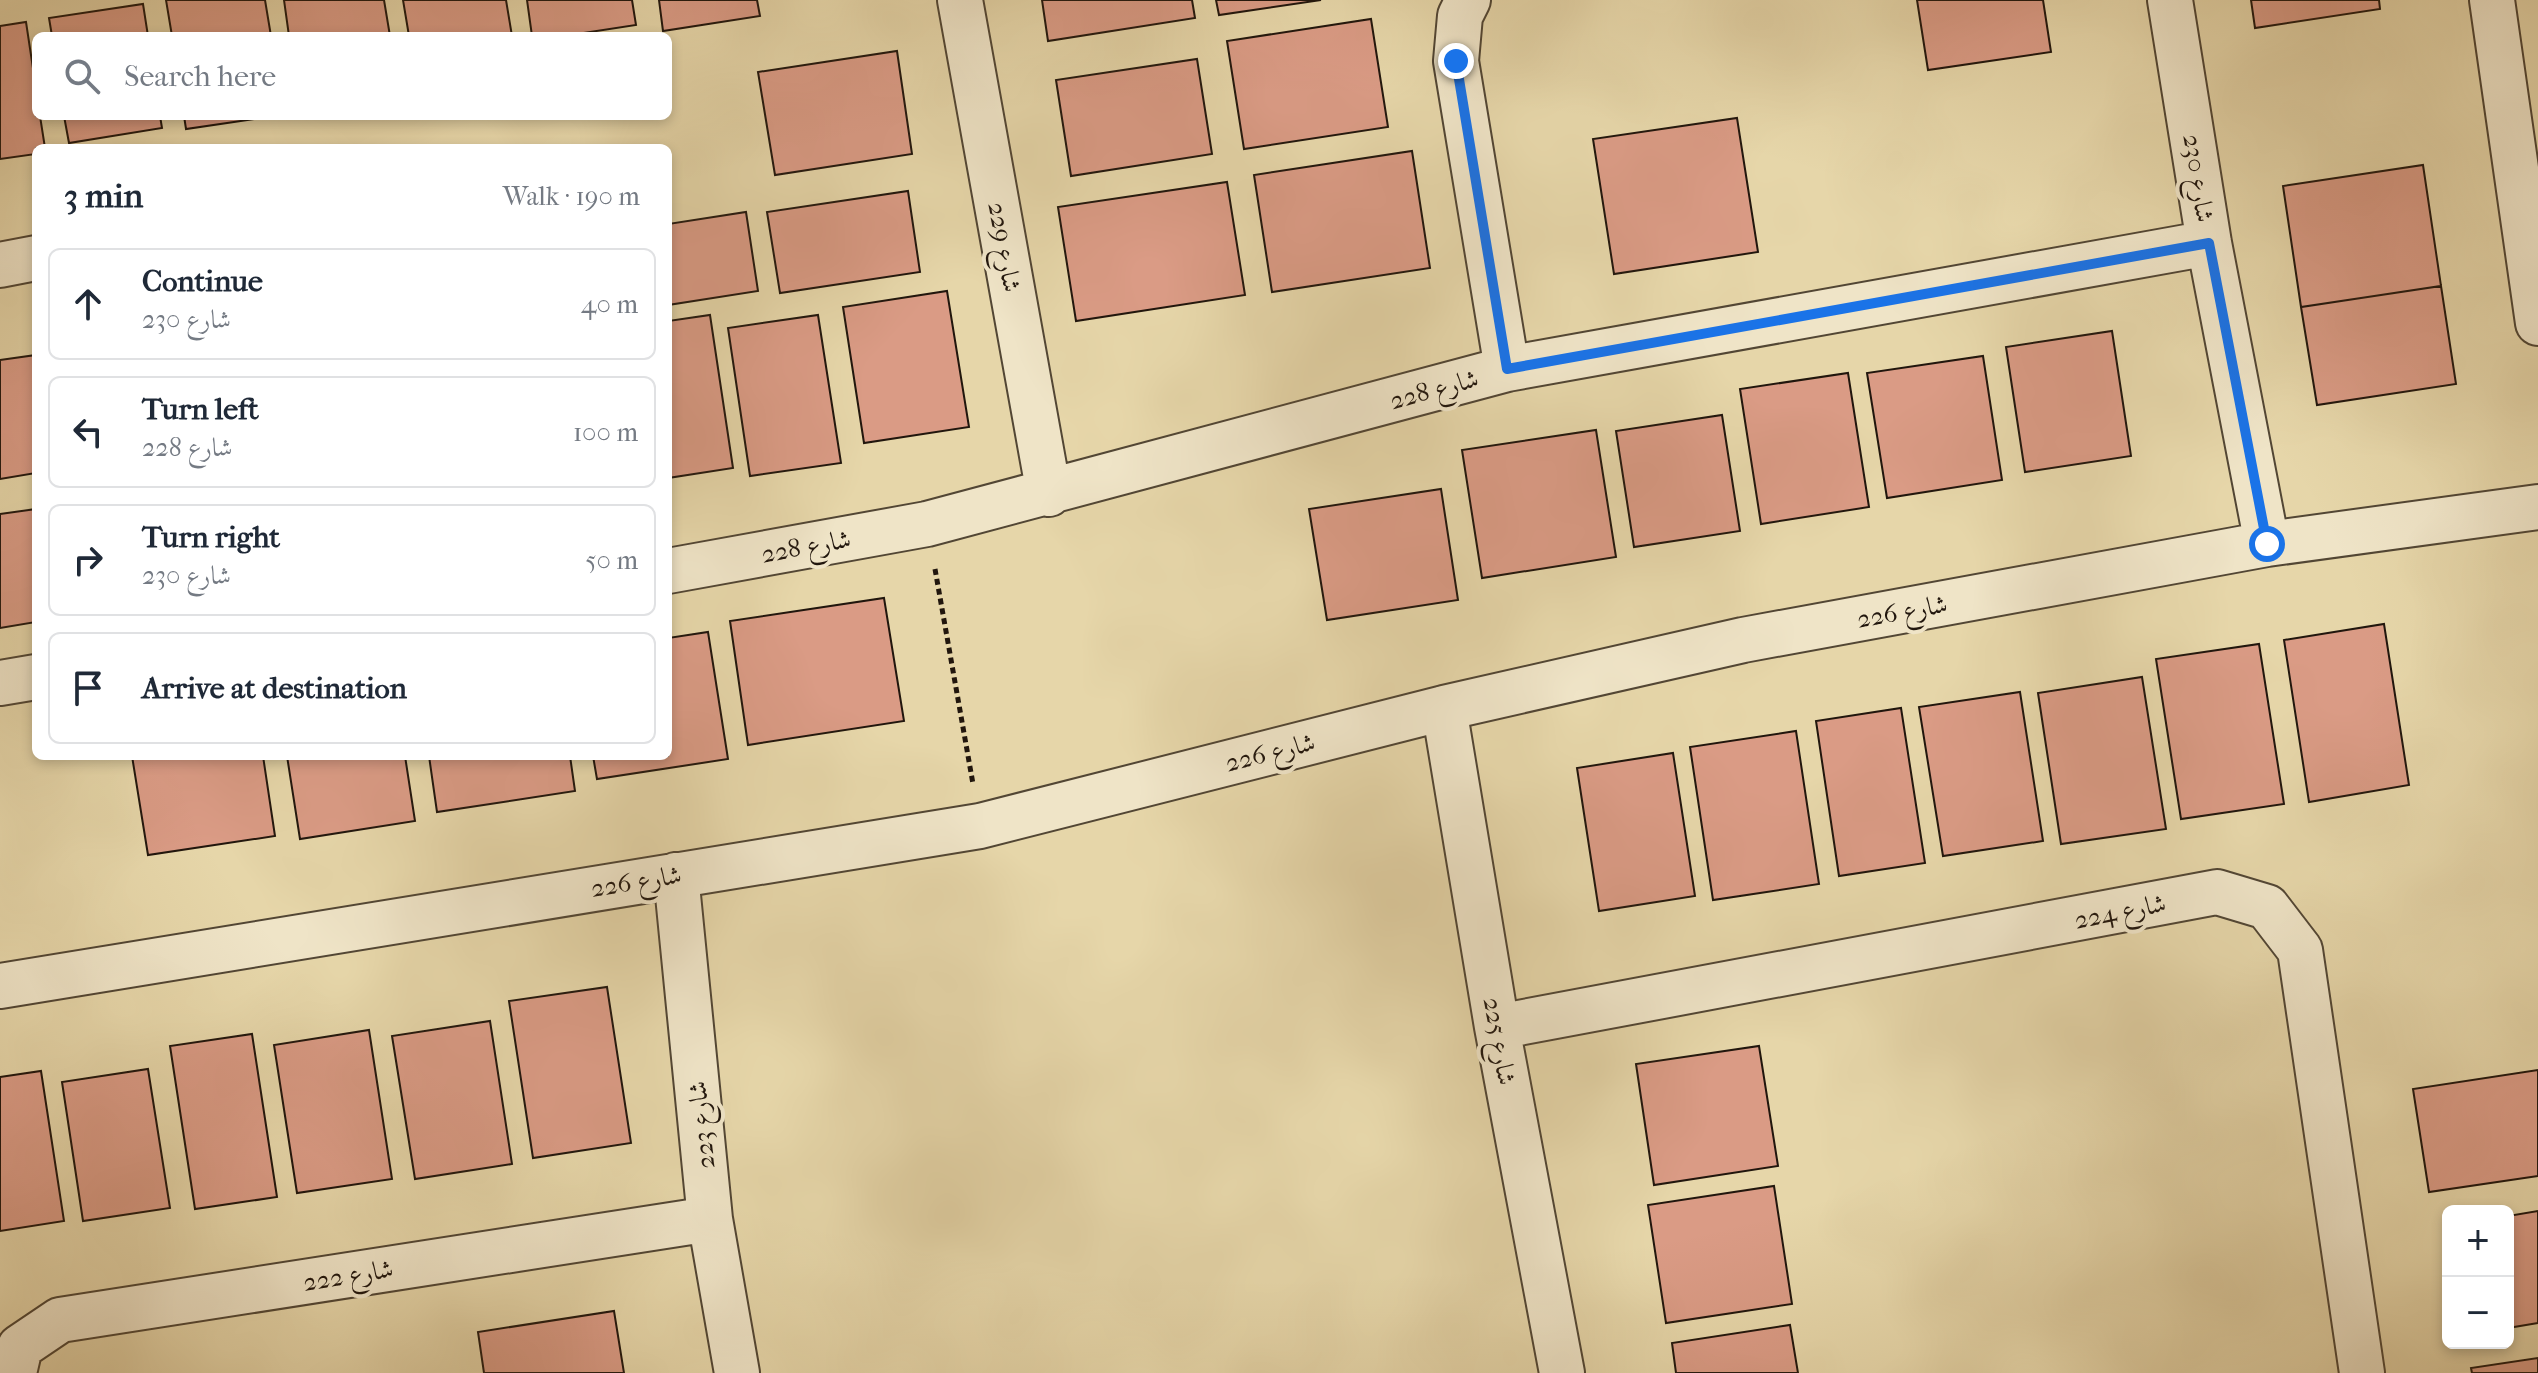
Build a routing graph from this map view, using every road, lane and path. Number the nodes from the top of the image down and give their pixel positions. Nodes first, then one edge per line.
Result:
1 (960, 0) edge
2 (1468, 0) edge
3 (2170, 0) edge
4 (2492, 0) edge
5 (2209, 243) junction
6 (32, 259) edge
7 (0, 265) edge
8 (2538, 323) edge
9 (1507, 369) junction
10 (1049, 494) junction
11 (2538, 507) edge
12 (927, 524) junction
13 (2267, 544) junction
14 (672, 570) edge
15 (32, 678) edge
16 (0, 683) edge
17 (1444, 708) junction
18 (980, 826) junction
19 (676, 875) junction
20 (0, 986) edge
21 (1497, 1027) junction
22 (710, 1219) junction
23 (14, 1373) edge
24 (737, 1373) edge
25 (1562, 1373) edge
26 (2362, 1373) edge

1 - 10 street, شارع 229
2 - 9 street
3 - 5 street, شارع 230
4 - 8 street
5 - 9 street, شارع 228
5 - 13 street, شارع 230
6 - 7 street
9 - 10 street, شارع 228
10 - 12 street, شارع 228
11 - 13 street, شارع 226
12 - 14 street, شارع 228
12 - 18 path
13 - 17 street, شارع 226
15 - 16 street
17 - 18 street, شارع 226
17 - 21 street, شارع 225
18 - 19 street, شارع 226
19 - 20 street, شارع 226
19 - 22 street, شارع 223
21 - 25 street, شارع 225
21 - 26 street, شارع 224
22 - 23 street, شارع 222
22 - 24 street, شارع 223

